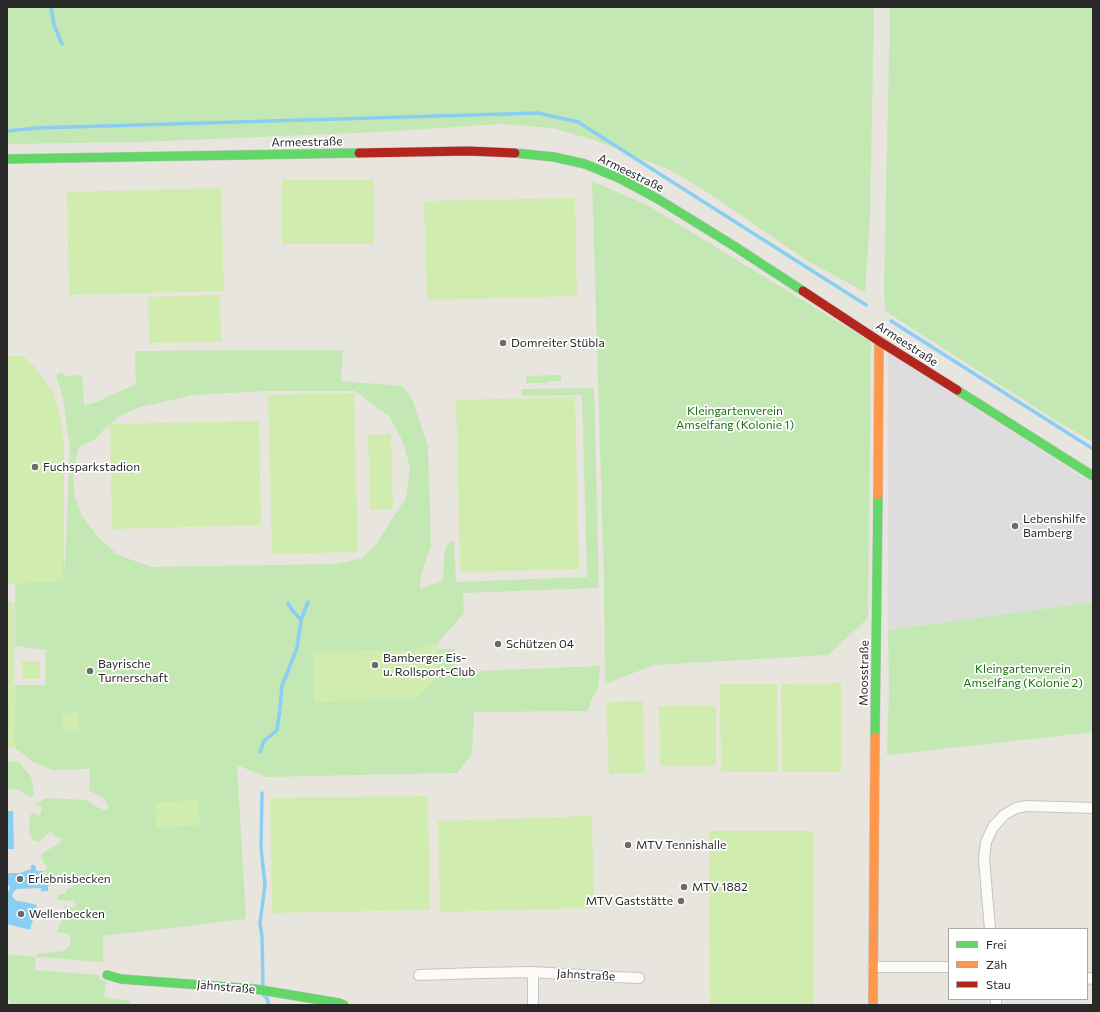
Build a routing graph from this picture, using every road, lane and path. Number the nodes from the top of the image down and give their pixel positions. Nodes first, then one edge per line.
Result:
1 (7, 159) edge
2 (879, 341) junction
3 (1093, 476) edge
4 (1093, 808) edge
5 (990, 928) edge
6 (873, 967) junction
7 (948, 967) edge
8 (534, 972) junction
9 (107, 975) dead end
10 (420, 975) dead end
11 (639, 978) dead end
12 (344, 1005) edge
13 (533, 1005) edge
14 (872, 1005) edge

1 - 2 street, Armeestraße
2 - 3 street, Armeestraße
2 - 6 street, Moosstraße
4 - 5 street
6 - 7 street
6 - 14 street, Moosstraße
8 - 10 street, Jahnstraße
8 - 11 street, Jahnstraße
8 - 13 street
9 - 12 street, Jahnstraße

